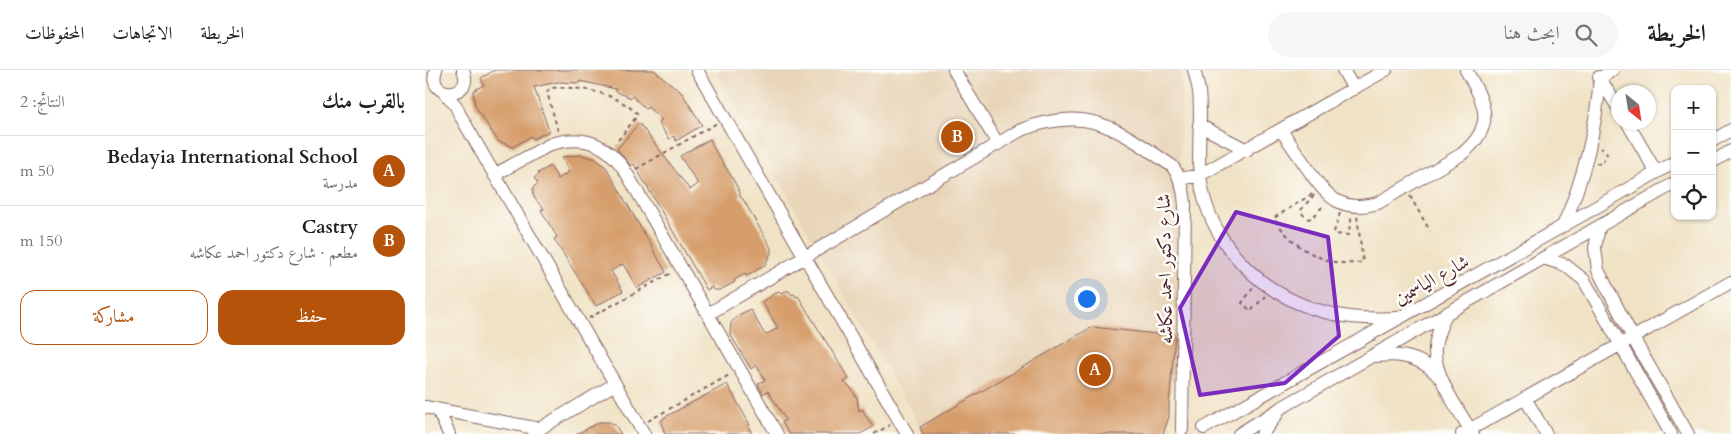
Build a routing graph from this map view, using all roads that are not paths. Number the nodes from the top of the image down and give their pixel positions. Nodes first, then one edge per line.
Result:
1 (436, 70) edge
2 (954, 70) edge
3 (1194, 70) edge
4 (1343, 70) edge
5 (1386, 70) edge
6 (1466, 70) edge
7 (1613, 70) edge
8 (697, 71) edge
9 (1597, 74) edge
10 (464, 75) edge
11 (434, 83) edge
12 (1354, 88) junction
13 (1611, 96) edge
14 (460, 116) junction
15 (1199, 124) junction
16 (1281, 130) junction
17 (1632, 130) edge
18 (1731, 130) edge
19 (1716, 139) edge
20 (998, 144) junction
21 (1247, 150) junction
22 (1731, 151) edge
23 (1716, 160) edge
24 (1671, 164) edge
25 (1656, 172) junction
26 (494, 175) junction
27 (1200, 176) junction
28 (1180, 179) junction
29 (1671, 185) edge
30 (1563, 226) junction
31 (1599, 227) junction
32 (805, 257) junction
33 (1543, 258) junction
34 (1730, 286) edge
35 (708, 314) junction
36 (1446, 314) junction
37 (1401, 318) junction
38 (1633, 338) junction
39 (1620, 344) junction
40 (1373, 356) junction
41 (1444, 383) junction
42 (615, 384) junction
43 (1525, 398) junction
44 (1281, 408) junction
45 (431, 409) edge
46 (642, 430) edge
47 (536, 431) edge
48 (1207, 431) edge
49 (1180, 432) edge
50 (1468, 432) edge
51 (449, 434) edge
52 (777, 434) edge
53 (907, 434) edge
54 (1239, 434) edge
55 (1262, 434) edge
56 (1546, 434) edge
57 (1671, 434) edge
58 (1688, 434) edge

1 - 11 street
2 - 20 street
3 - 15 street
4 - 12 street
5 - 12 street
6 - 16 street
7 - 9 street
8 - 32 street
9 - 13 street
9 - 30 street
10 - 11 street
10 - 14 street
11 - 14 street
12 - 16 street
14 - 26 street
15 - 21 street
15 - 27 street
16 - 21 street
17 - 25 street
18 - 19 street
20 - 28 street, شارع دكتور احمد عكاشه
20 - 32 street, شارع دكتور احمد عكاشه
21 - 27 street
22 - 23 street
24 - 25 street, شارع الياسمين
25 - 30 street, شارع الياسمين
26 - 35 street
26 - 42 street
27 - 28 street
27 - 37 street
28 - 49 street, شارع دكتور احمد عكاشه
29 - 31 street, شارع الياسمين
30 - 37 street, شارع الياسمين
31 - 33 street, شارع الياسمين
31 - 38 street
32 - 35 street, شارع دكتور احمد عكاشه
32 - 53 street
33 - 36 street, شارع الياسمين
33 - 39 street
34 - 38 street
35 - 52 street
36 - 40 street, شارع الياسمين
36 - 41 street
37 - 48 street, شارع الياسمين
38 - 39 street
38 - 58 street
39 - 43 street
39 - 57 street
40 - 41 street
40 - 44 street, شارع الياسمين
41 - 50 street
42 - 46 street
42 - 47 street
43 - 50 street
43 - 56 street
44 - 54 street, شارع الياسمين
44 - 55 street
45 - 47 street
45 - 51 street
48 - 49 street

